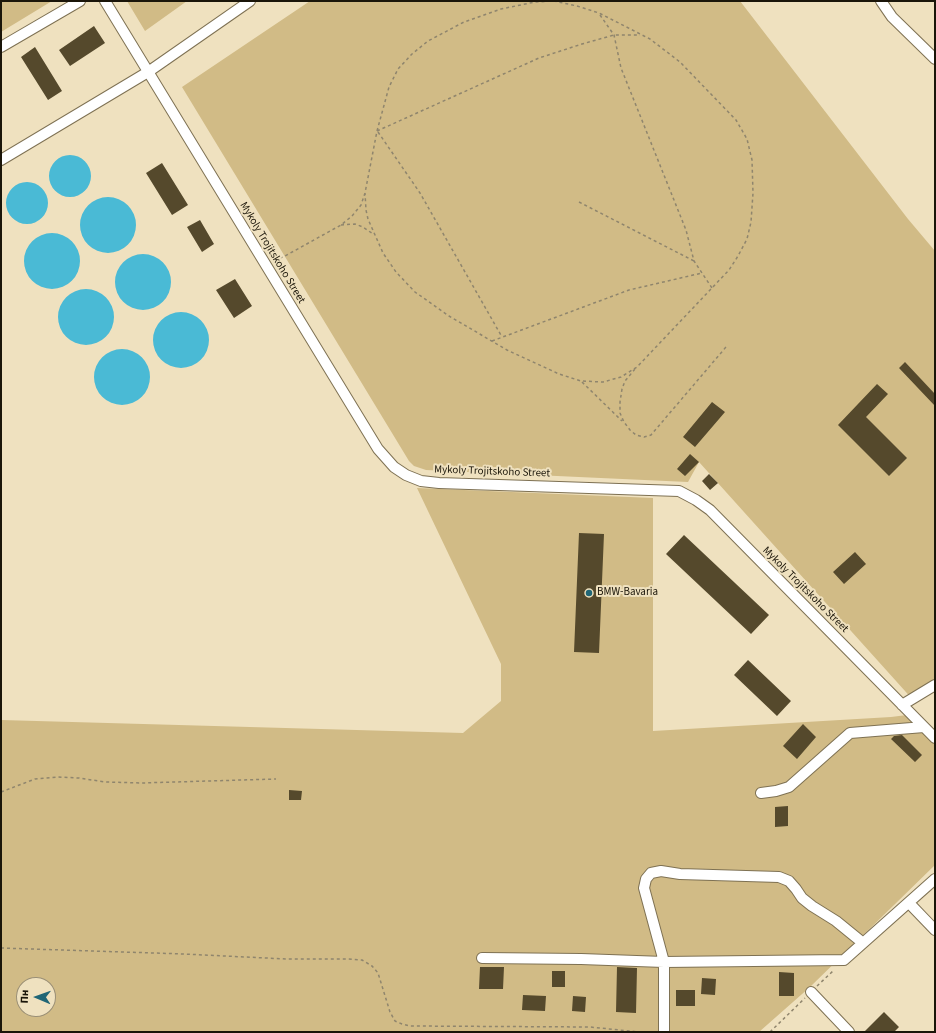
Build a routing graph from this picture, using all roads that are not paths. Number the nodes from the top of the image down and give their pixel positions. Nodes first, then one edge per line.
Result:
1 (80, 1) edge
2 (105, 1) edge
3 (250, 1) edge
4 (881, 1) edge
5 (1, 47) edge
6 (935, 59) edge
7 (148, 72) junction
8 (1, 160) edge
9 (935, 685) edge
10 (902, 705) junction
11 (924, 727) junction
12 (935, 738) edge
13 (761, 793) dead end
14 (935, 879) edge
15 (909, 903) junction
16 (935, 930) edge
17 (863, 943) junction
18 (482, 958) dead end
19 (664, 962) junction
20 (811, 992) dead end
21 (664, 1032) edge
22 (849, 1032) edge

1 - 5 street
2 - 7 street, Mykoly Trojitskoho Street
3 - 7 street
4 - 6 street
7 - 8 street
7 - 10 street, Mykoly Trojitskoho Street
9 - 10 street
10 - 11 street, Mykoly Trojitskoho Street
11 - 12 street, Mykoly Trojitskoho Street
11 - 13 street
14 - 15 street
15 - 16 street
15 - 17 street
17 - 19 street
17 - 19 street
18 - 19 street
19 - 21 street
20 - 22 street

